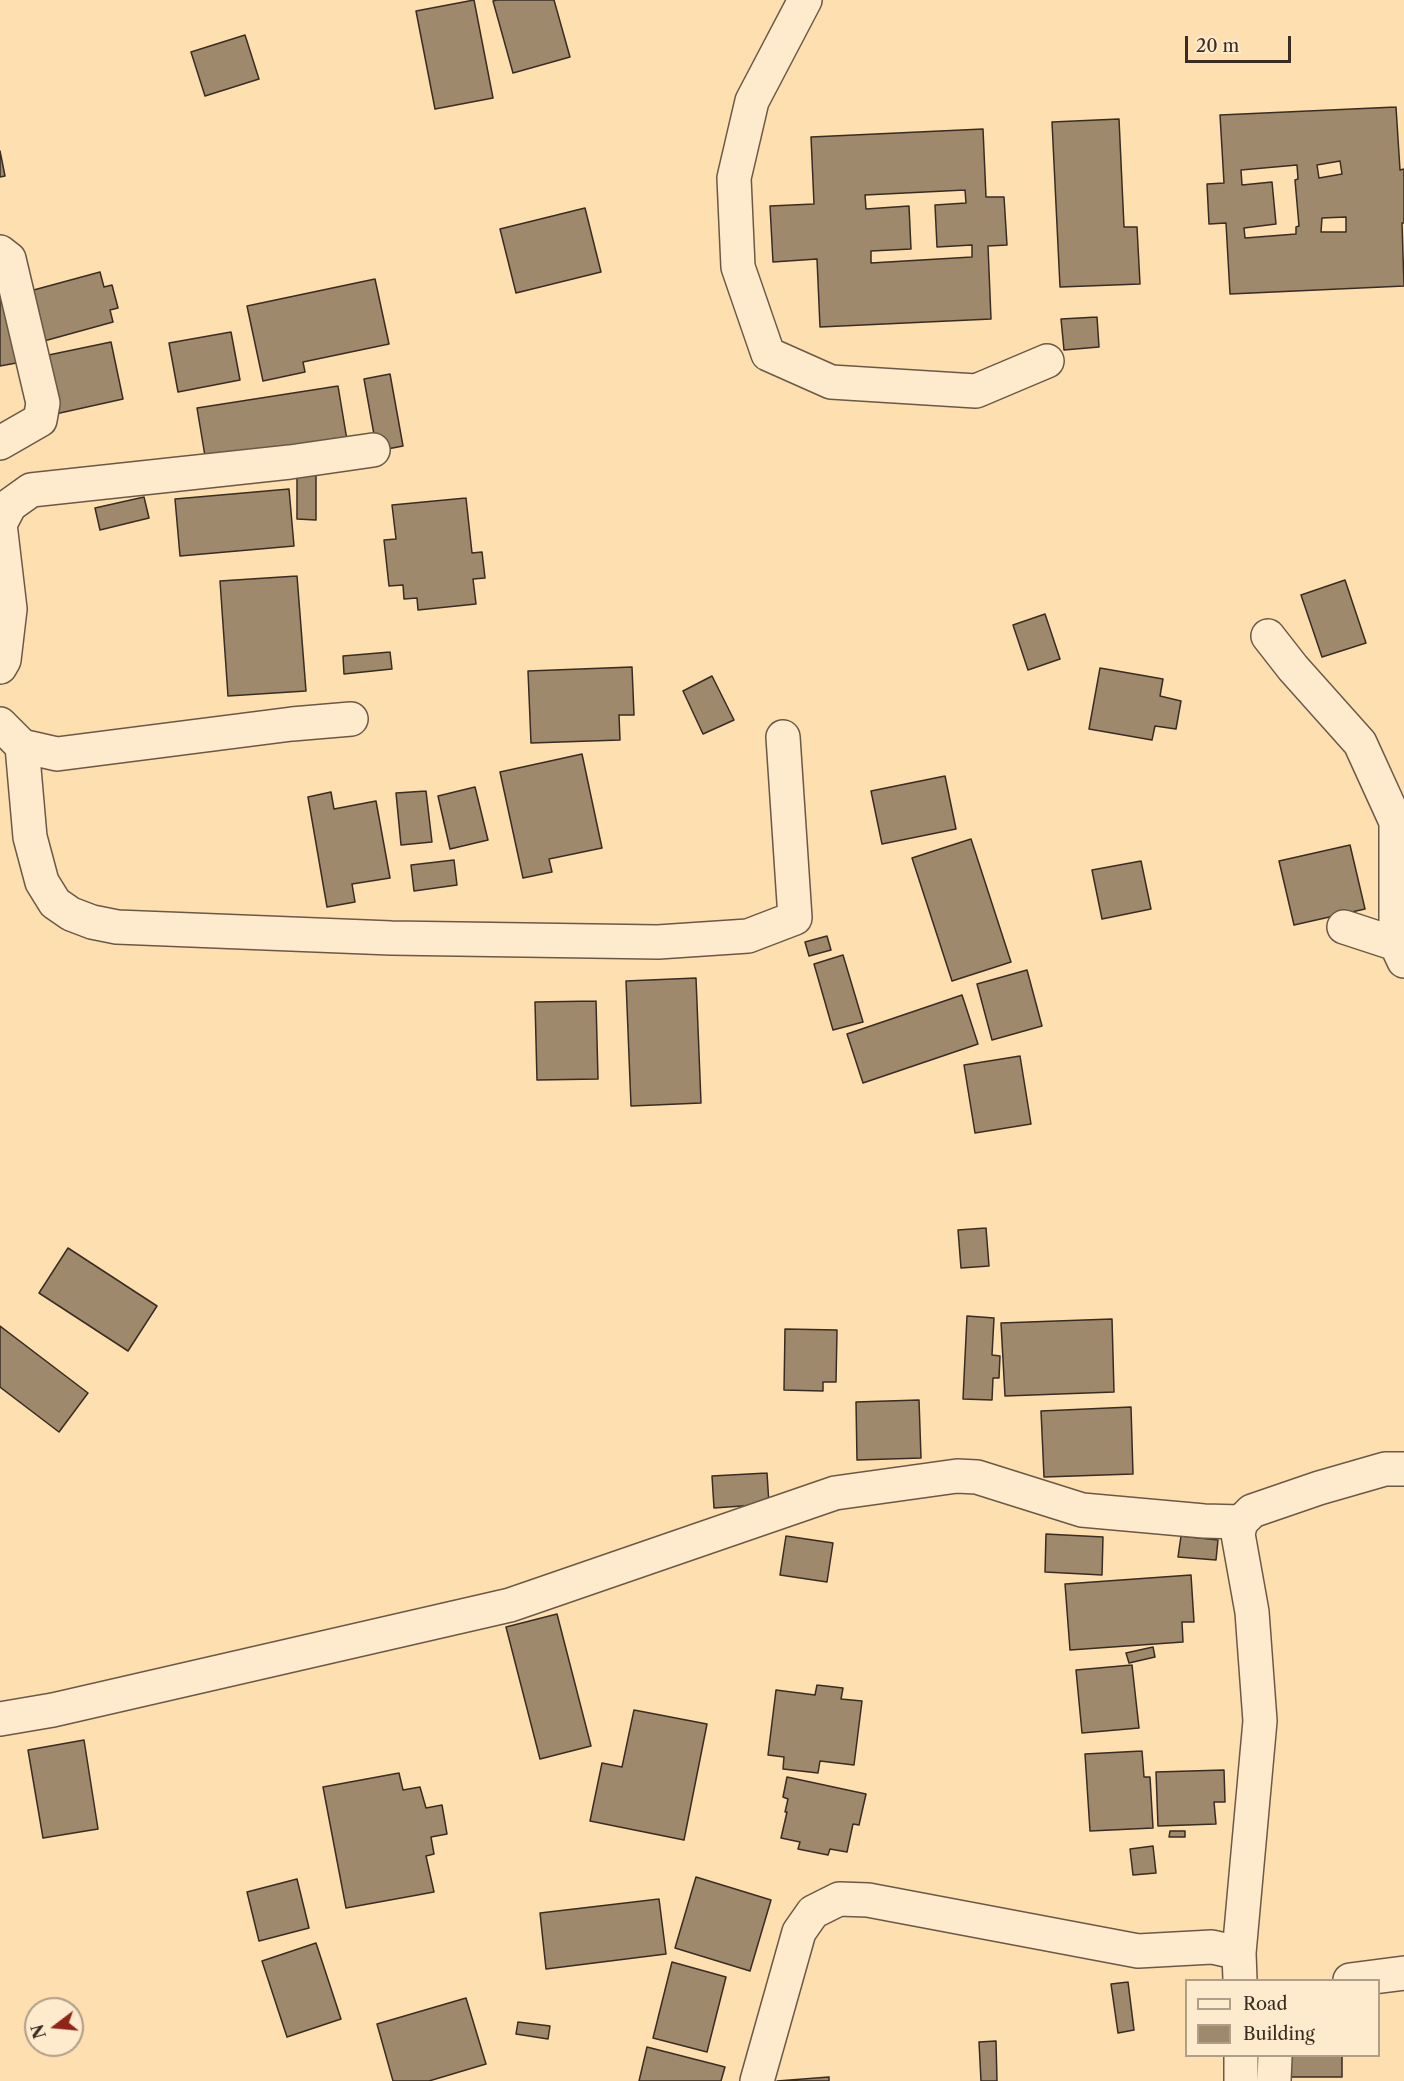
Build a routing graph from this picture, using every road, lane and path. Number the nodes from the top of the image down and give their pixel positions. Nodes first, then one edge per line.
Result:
1 (805, 0) edge
2 (0, 252) edge
3 (1047, 361) dead end
4 (0, 443) edge
5 (373, 450) dead end
6 (0, 524) edge
7 (1268, 636) dead end
8 (0, 667) edge
9 (351, 719) dead end
10 (11, 735) edge
11 (783, 737) dead end
12 (1344, 927) dead end
13 (1400, 952) edge
14 (1404, 1469) edge
15 (1241, 1522) junction
16 (0, 1719) edge
17 (1239, 1967) edge
18 (1404, 1972) edge
19 (1357, 1979) edge
20 (1241, 2057) edge
21 (1275, 2057) edge
22 (757, 2081) edge
23 (1241, 2081) edge
24 (1274, 2081) edge

1 - 3 street
2 - 4 street
5 - 6 street
6 - 8 street
7 - 13 street
9 - 10 street
10 - 11 street
12 - 13 street
14 - 15 street
15 - 16 street
15 - 17 street
17 - 22 street
18 - 19 street
20 - 23 street
21 - 24 street

